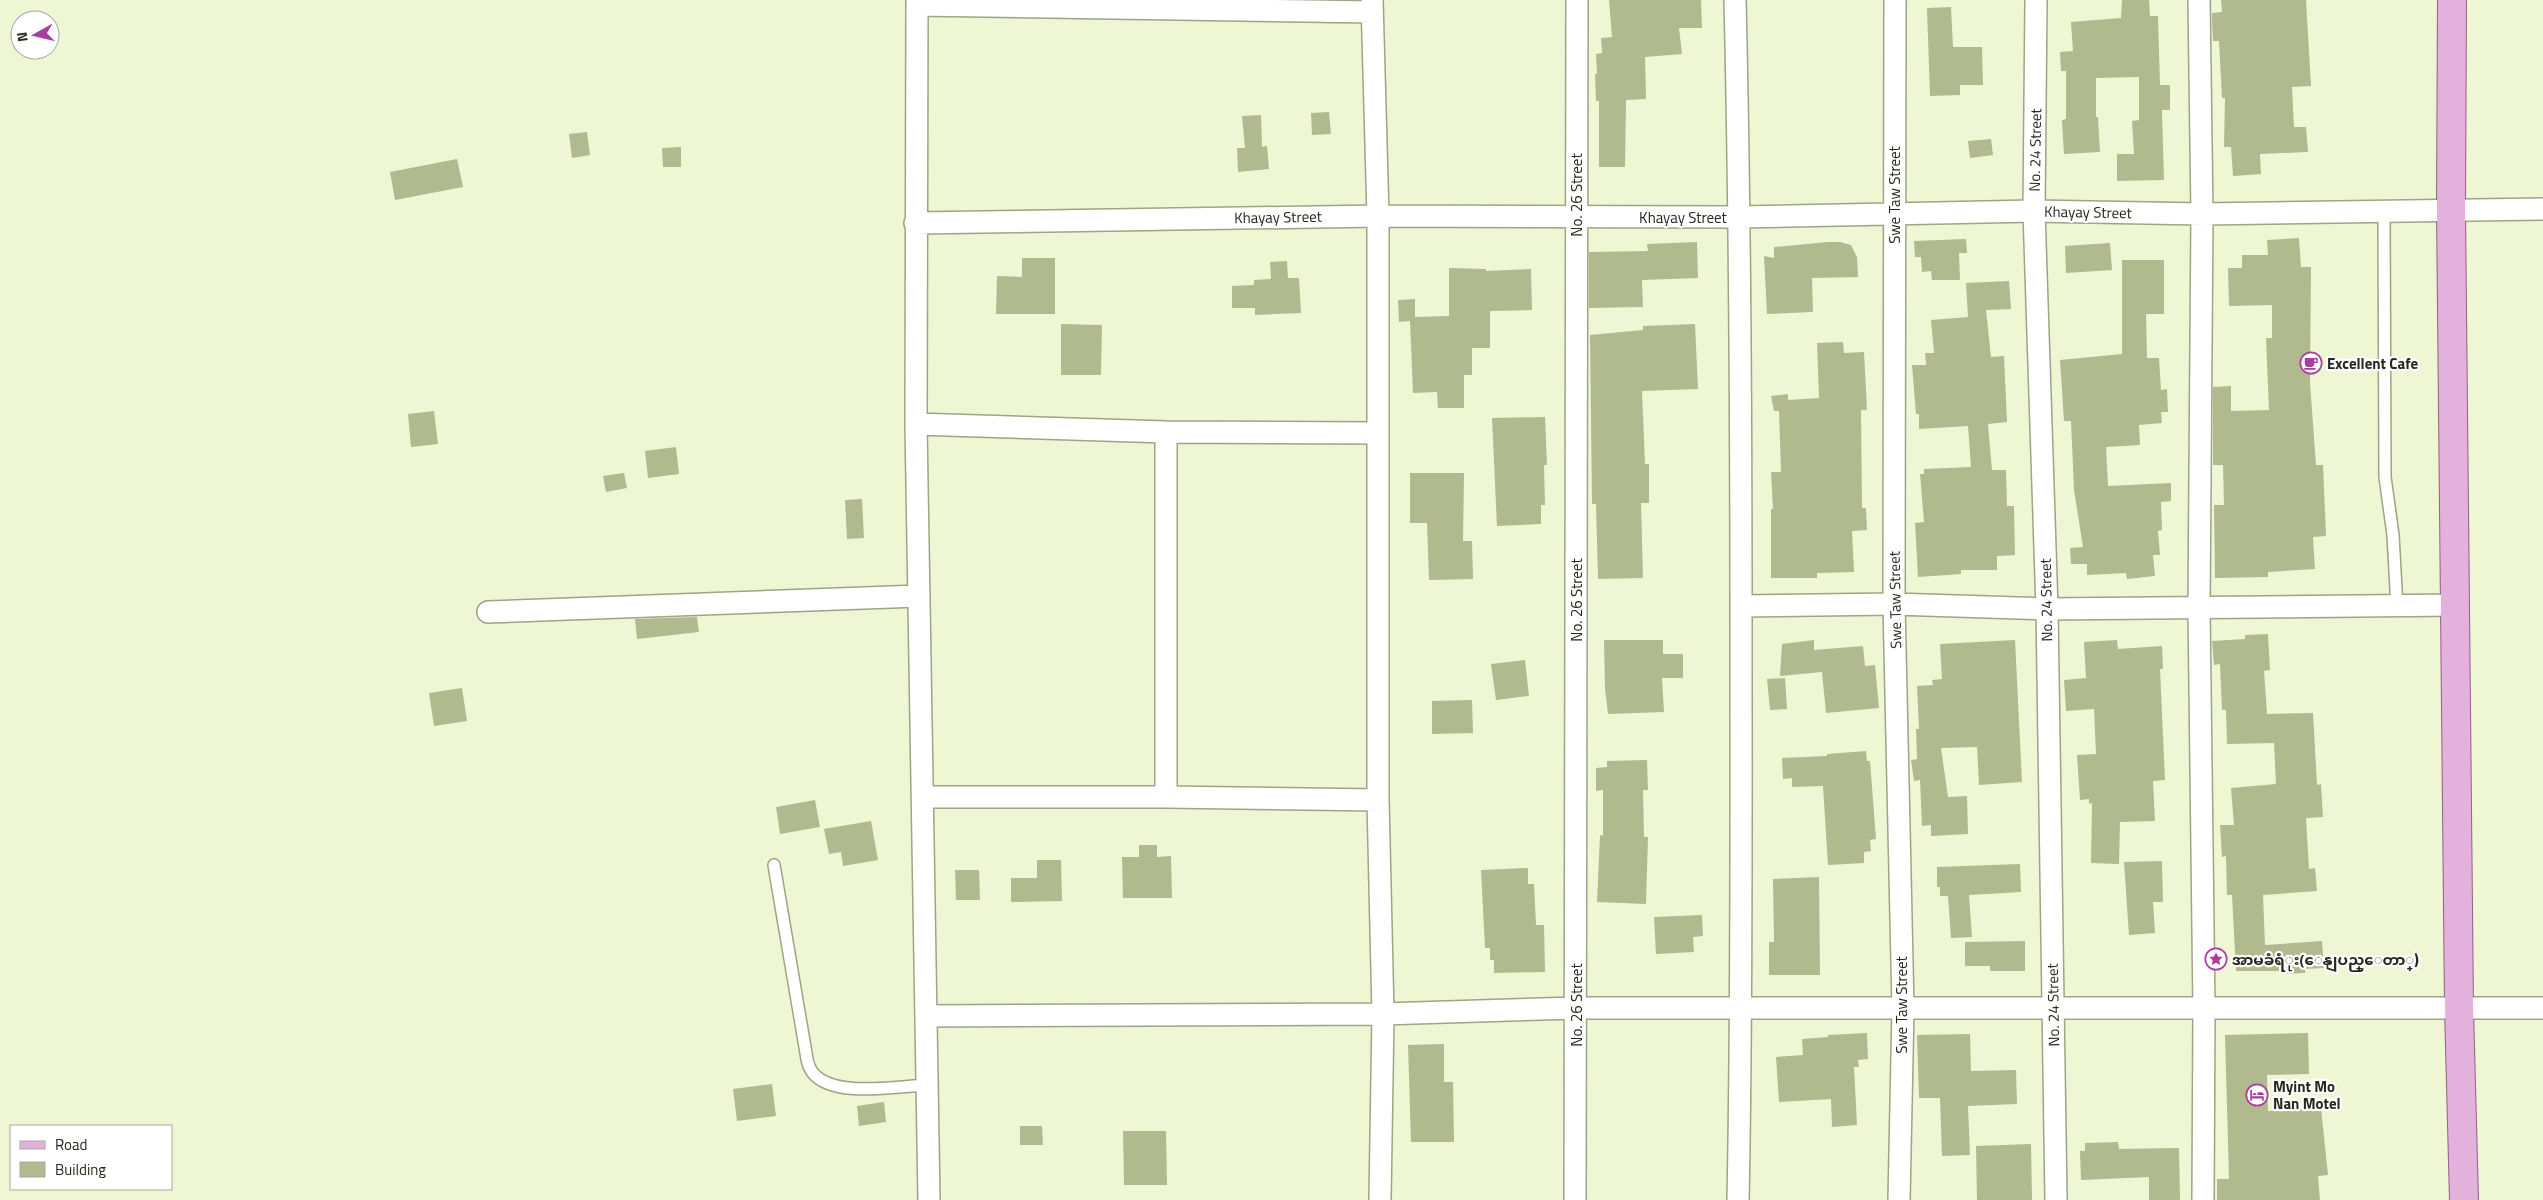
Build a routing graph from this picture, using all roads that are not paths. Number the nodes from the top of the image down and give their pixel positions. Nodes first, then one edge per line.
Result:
1 (1577, 0) edge
2 (1735, 0) edge
3 (1895, 0) edge
4 (2036, 0) edge
5 (2199, 0) edge
6 (2452, 0) edge
7 (917, 3) edge
8 (1132, 4) edge
9 (1372, 6) edge
10 (2451, 209) junction
11 (2543, 209) edge
12 (2384, 210) junction
13 (2034, 212) junction
14 (1894, 214) junction
15 (2202, 214) junction
16 (1378, 216) junction
17 (1740, 217) junction
18 (1576, 218) junction
19 (915, 223) junction
20 (916, 424) junction
21 (1166, 432) junction
22 (1377, 433) junction
23 (919, 596) junction
24 (1894, 604) junction
25 (2456, 604) junction
26 (1741, 606) junction
27 (2199, 607) junction
28 (2398, 607) junction
29 (2047, 609) junction
30 (488, 612) dead end
31 (923, 797) junction
32 (1166, 797) junction
33 (1378, 800) junction
34 (774, 865) dead end
35 (1576, 1008) junction
36 (1742, 1008) junction
37 (1903, 1008) junction
38 (2054, 1008) junction
39 (2459, 1008) junction
40 (2543, 1008) edge
41 (2204, 1009) junction
42 (1383, 1014) junction
43 (926, 1016) junction
44 (928, 1085) junction
45 (929, 1200) edge
46 (1380, 1200) edge
47 (1575, 1200) edge
48 (1738, 1200) edge
49 (1899, 1200) edge
50 (2056, 1200) edge
51 (2203, 1200) edge
52 (2464, 1200) edge

1 - 18 street, No. 26 Street
2 - 17 street
3 - 14 street, Swe Taw Street
4 - 13 street, No. 24 Street
5 - 15 street
6 - 10 main road
7 - 8 street
7 - 19 street
8 - 9 street
9 - 16 street
10 - 11 street, Khayay Street
10 - 12 street, Khayay Street
10 - 25 main road
12 - 15 street, Khayay Street
12 - 28 lane
13 - 14 street, Khayay Street
13 - 15 street, Khayay Street
13 - 29 street, No. 24 Street
14 - 17 street, Khayay Street
14 - 24 street, Swe Taw Street
15 - 27 street
16 - 18 street, Khayay Street
16 - 19 street, Khayay Street
16 - 22 street
17 - 18 street, Khayay Street
17 - 26 street
18 - 35 street, No. 26 Street
19 - 20 street
20 - 21 street
20 - 23 street
21 - 22 street
21 - 32 street
22 - 33 street
23 - 30 street
23 - 31 street
24 - 26 street
24 - 29 street
24 - 37 street, Swe Taw Street
25 - 28 street
25 - 39 main road
26 - 36 street
27 - 28 street
27 - 29 street
27 - 41 street
29 - 38 street, No. 24 Street
31 - 32 street
31 - 43 street
32 - 33 street
33 - 42 street
34 - 44 lane
35 - 36 street
35 - 42 street
35 - 47 street, No. 26 Street
36 - 37 street
36 - 48 street
37 - 38 street
37 - 49 street, Swe Taw Street
38 - 41 street
38 - 50 street, No. 24 Street
39 - 40 street
39 - 41 street
39 - 52 main road
41 - 51 street
42 - 43 street
42 - 46 street
43 - 44 street
44 - 45 street

